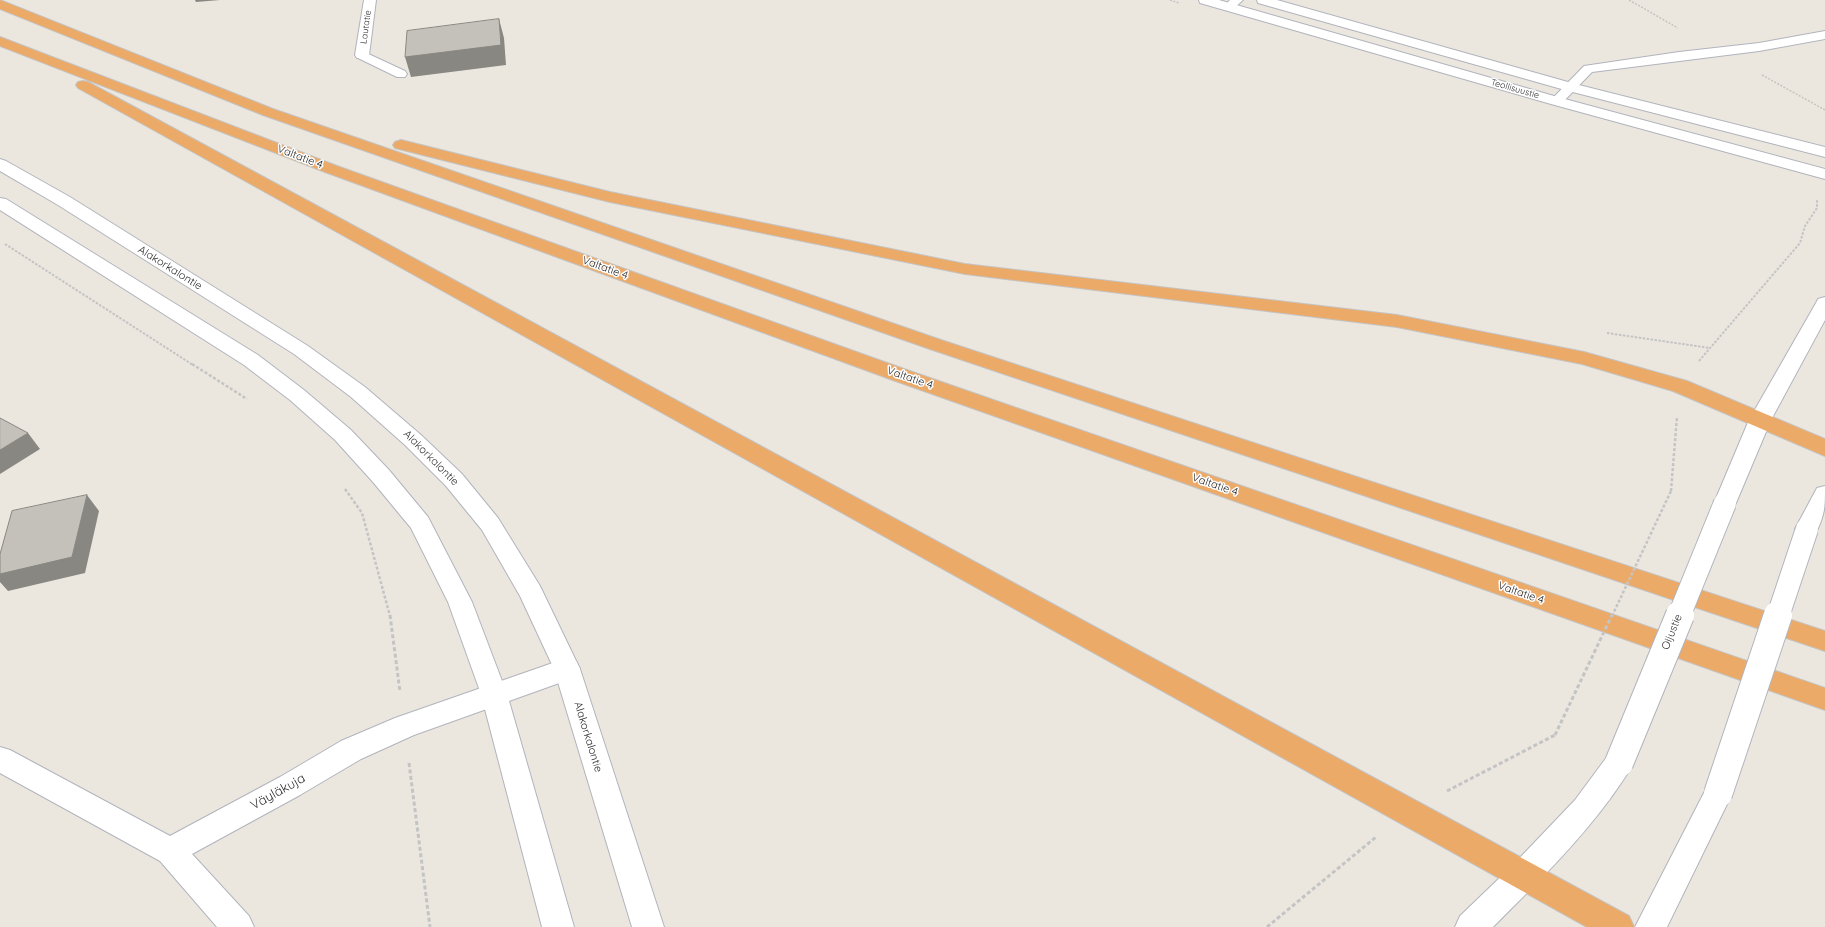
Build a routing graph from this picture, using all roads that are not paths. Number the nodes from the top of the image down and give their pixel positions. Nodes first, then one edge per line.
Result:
1 (370, 0) edge
2 (1205, 0) edge
3 (1263, 0) edge
4 (1233, 3) edge
5 (0, 4) edge
6 (1825, 35) edge
7 (4, 42) edge
8 (362, 55) joint
9 (401, 74) dead end
10 (1570, 87) junction
11 (1556, 101) junction
12 (268, 112) junction
13 (1825, 152) edge
14 (0, 164) edge
15 (1825, 174) edge
16 (0, 203) edge
17 (1825, 303) edge
18 (1760, 420) junction
19 (1825, 448) edge
20 (1825, 494) edge
21 (1825, 641) edge
22 (567, 669) junction
23 (494, 694) junction
24 (1825, 699) edge
25 (0, 759) edge
26 (170, 851) junction
27 (1523, 876) junction
28 (238, 927) edge
29 (558, 927) edge
30 (648, 927) edge
31 (1471, 927) edge
32 (1618, 927) edge
33 (1651, 927) edge

1 - 8 street, Lautatie
2 - 4 street, Teollisuustie
3 - 10 street, Teollisuustie
4 - 11 street, Teollisuustie
5 - 12 highway
6 - 10 lane
7 - 24 highway, Valtatie 4
7 - 27 highway
8 - 9 lane
10 - 11 lane
10 - 13 street, Teollisuustie
11 - 15 street, Teollisuustie
12 - 18 highway
12 - 21 highway
14 - 22 street, Alakorkalontie
16 - 23 street
17 - 18 street, Oijustie
18 - 19 highway
18 - 27 street, Oijustie, bridge
20 - 33 street, bridge
22 - 23 street, Väyläkuja
22 - 30 street, Alakorkalontie
23 - 26 street, Väyläkuja
23 - 29 street
25 - 26 street
26 - 28 street
27 - 31 street, Oijustie
27 - 32 highway

